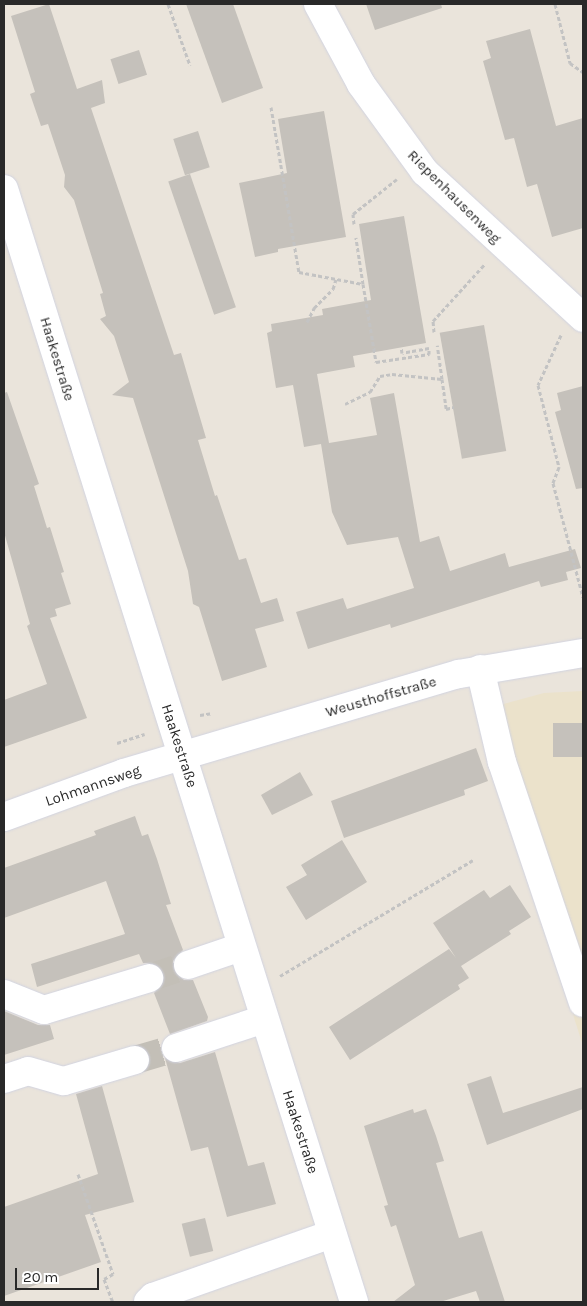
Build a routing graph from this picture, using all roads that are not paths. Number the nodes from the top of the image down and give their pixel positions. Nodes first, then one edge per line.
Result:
1 (318, 4) edge
2 (4, 189) edge
3 (583, 318) edge
4 (583, 652) edge
5 (480, 669) junction
6 (183, 756) junction
7 (4, 818) edge
8 (241, 947) junction
9 (188, 965) tunnel mouth
10 (149, 978) tunnel mouth
11 (4, 994) edge
12 (583, 1003) edge
13 (264, 1019) junction
14 (176, 1048) tunnel mouth
15 (135, 1060) tunnel mouth
16 (4, 1079) edge
17 (332, 1234) junction
18 (148, 1302) edge
19 (354, 1302) edge

1 - 3 street, Riepenhausenweg
2 - 6 street, Haakestraße
4 - 5 street, Weusthoffstraße
5 - 6 street, Weusthoffstraße
5 - 12 street
6 - 7 street, Lohmannsweg
6 - 8 street, Haakestraße
8 - 9 street
8 - 13 street, Haakestraße
10 - 11 street
13 - 14 street
13 - 17 street, Haakestraße
15 - 16 street
17 - 18 street
17 - 19 street, Haakestraße

